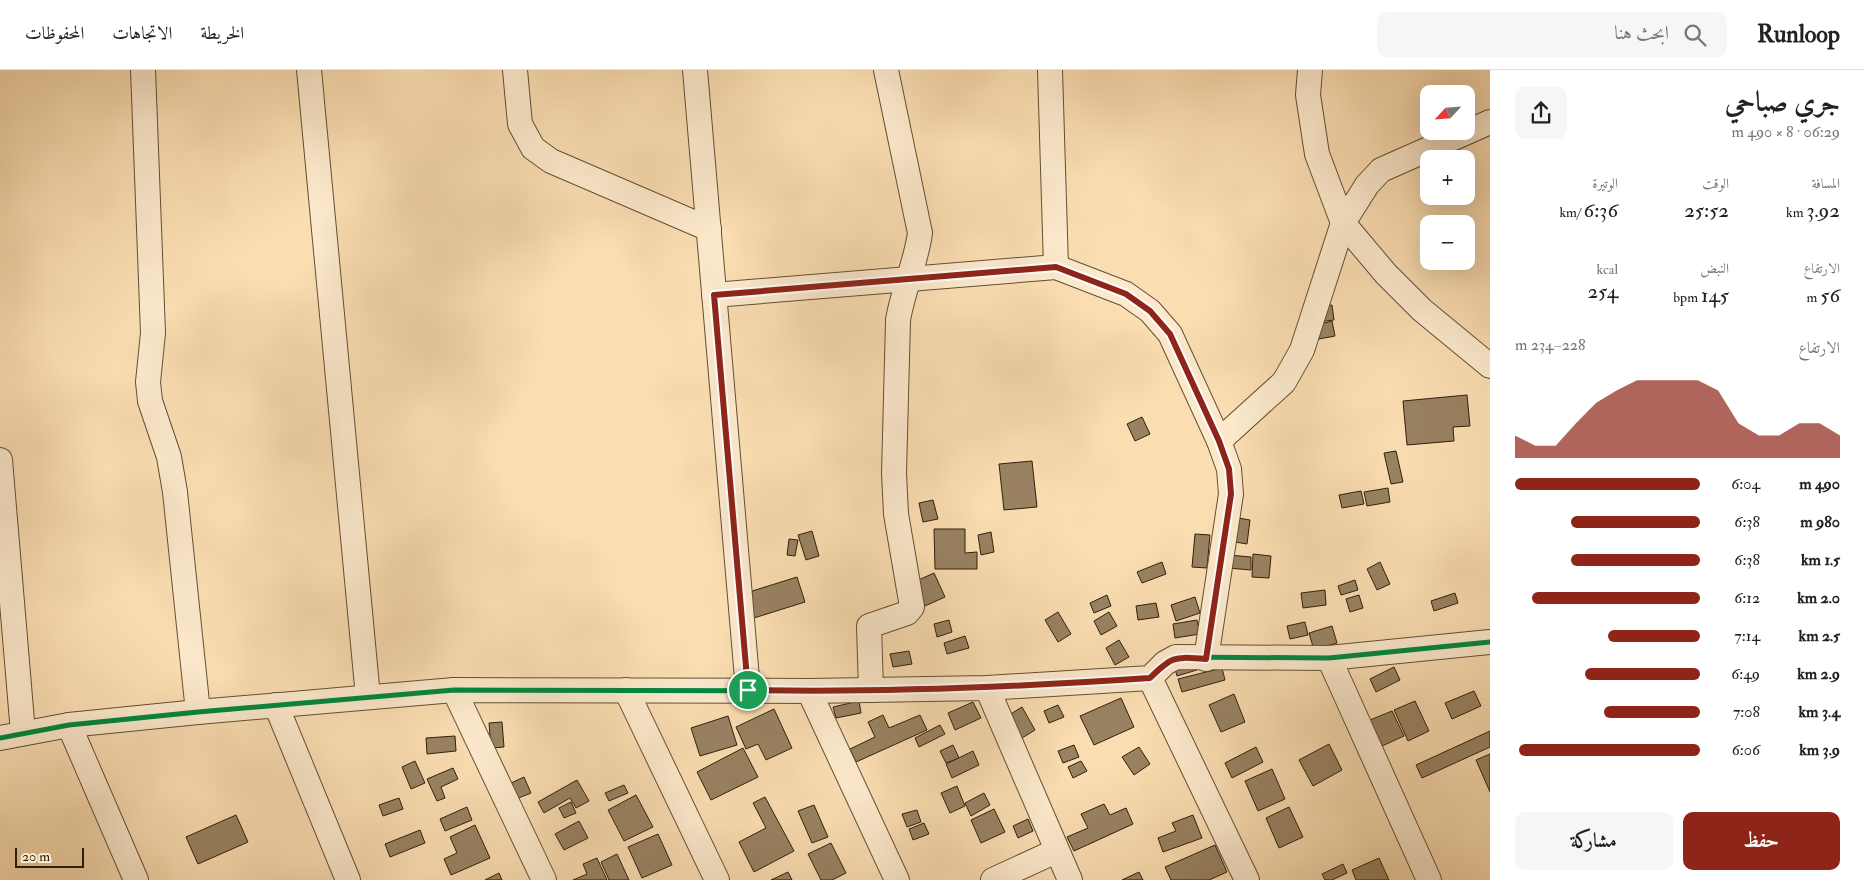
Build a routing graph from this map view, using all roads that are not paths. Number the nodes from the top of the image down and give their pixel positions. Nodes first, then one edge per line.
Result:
1 (143, 70) edge
2 (309, 70) edge
3 (515, 70) edge
4 (695, 70) edge
5 (886, 70) edge
6 (1050, 70) edge
7 (1310, 70) edge
8 (1490, 122) edge
9 (1343, 223) junction
10 (708, 229) junction
11 (1056, 267) junction
12 (908, 279) junction
13 (714, 295) junction
14 (1490, 366) edge
15 (1219, 441) junction
16 (0, 460) edge
17 (1490, 642) edge
18 (1329, 658) junction
19 (1206, 659) junction
20 (1150, 678) junction
21 (986, 688) junction
22 (454, 690) junction
23 (626, 690) junction
24 (748, 690) junction
25 (871, 690) junction
26 (809, 692) junction
27 (368, 697) junction
28 (276, 704) junction
29 (198, 712) junction
30 (69, 725) junction
31 (23, 733) junction
32 (0, 738) edge
33 (1056, 851) junction
34 (136, 880) edge
35 (348, 880) edge
36 (544, 880) edge
37 (718, 880) edge
38 (897, 880) edge
39 (994, 880) edge
40 (1070, 880) edge
41 (1247, 880) edge
42 (1429, 880) edge

1 - 29 street
2 - 27 street
3 - 10 street
4 - 10 street
5 - 12 street
6 - 11 street
7 - 9 street
8 - 9 street
9 - 14 street
9 - 15 street
10 - 13 street
11 - 12 street
11 - 15 street
12 - 13 street
12 - 25 street
13 - 24 street
15 - 19 street
16 - 31 street
17 - 18 street
18 - 19 street
18 - 42 street
19 - 20 street
20 - 21 street
20 - 41 street
21 - 25 street
21 - 33 street
22 - 23 street
22 - 27 street
22 - 36 street
23 - 24 street
23 - 37 street
24 - 26 street
25 - 26 street
26 - 38 street
27 - 28 street
28 - 29 street
28 - 35 street
29 - 30 street
30 - 31 street
30 - 34 street
31 - 32 street
33 - 39 street
33 - 40 street

